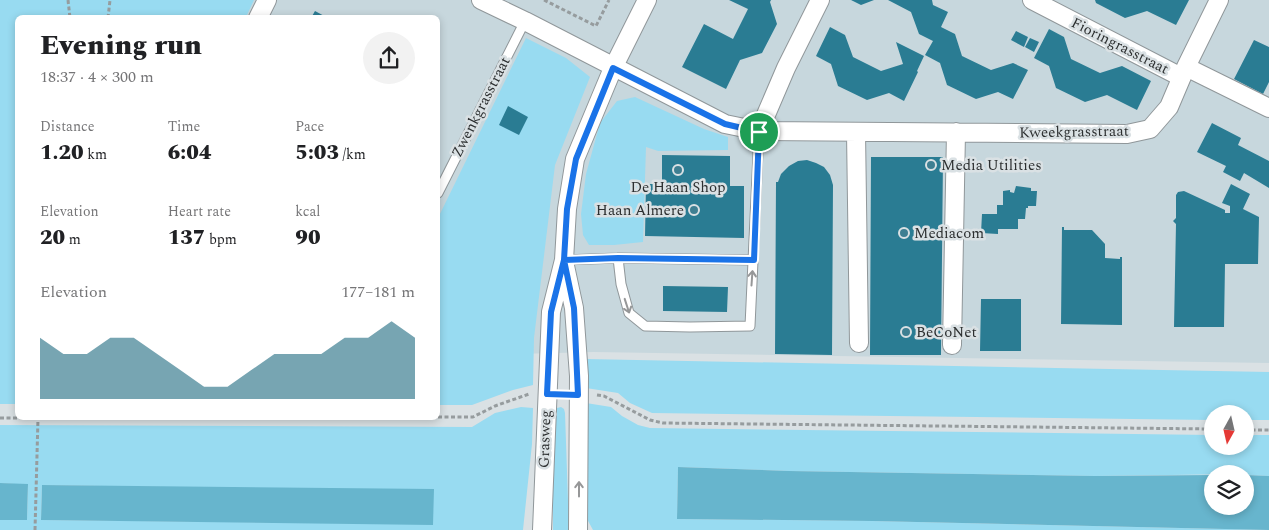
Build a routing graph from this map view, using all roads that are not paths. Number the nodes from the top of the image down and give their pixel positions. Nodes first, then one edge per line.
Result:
1 (267, 0) edge
2 (481, 0) edge
3 (647, 0) edge
4 (820, 0) edge
5 (1032, 0) edge
6 (1219, 0) edge
7 (260, 15) edge
8 (525, 20) junction
9 (613, 68) junction
10 (1184, 72) junction
11 (1269, 108) edge
12 (759, 132) junction
13 (856, 132) junction
14 (956, 132) junction
15 (440, 190) edge
16 (618, 258) junction
17 (564, 260) junction
18 (754, 260) junction
19 (859, 343) dead end
20 (952, 345) dead end
21 (542, 530) edge
22 (578, 530) edge

1 - 7 street
2 - 8 street
3 - 9 street, Grasweg
4 - 12 street
5 - 10 street, Fioringrasstraat
6 - 10 street, Kweekgrasstraat
8 - 9 street
8 - 15 lane, Zwenkgrasstraat
9 - 12 street, Kweekgrasstraat
9 - 17 street, Grasweg
10 - 11 street
10 - 14 street, Kweekgrasstraat
12 - 13 street, Kweekgrasstraat
12 - 18 lane
13 - 14 street, Kweekgrasstraat
13 - 19 street
14 - 20 street
16 - 17 lane
16 - 18 lane
16 -> 18 lane
17 - 21 street, Grasweg
22 -> 17 street, Grasweg

